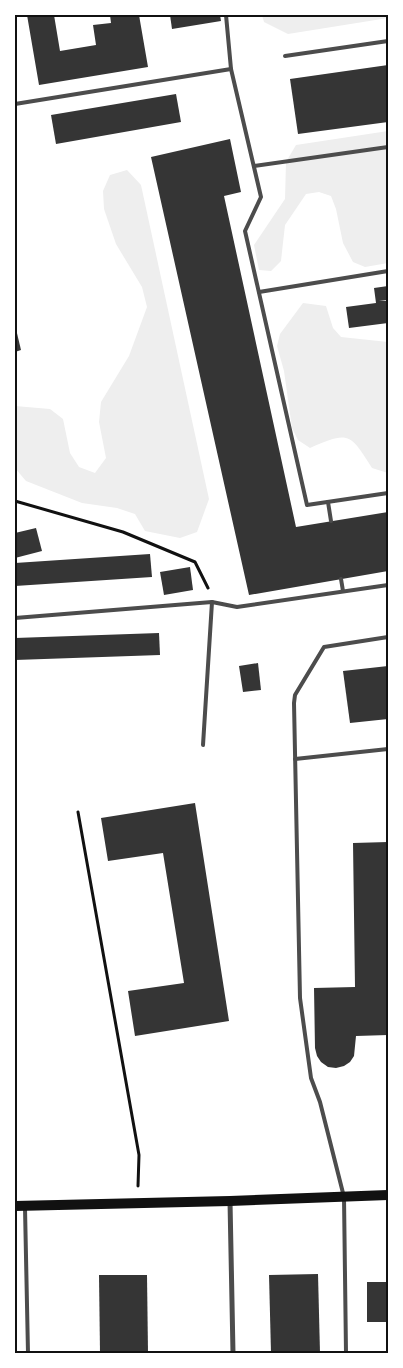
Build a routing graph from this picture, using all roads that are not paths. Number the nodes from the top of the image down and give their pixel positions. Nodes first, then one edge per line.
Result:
1 (226, 15) edge
2 (388, 41) edge
3 (285, 56) dead end
4 (231, 69) junction
5 (15, 104) edge
6 (388, 148) edge
7 (254, 166) junction
8 (388, 270) edge
9 (259, 292) junction
10 (388, 494) edge
11 (328, 502) junction
12 (331, 521) dead end
13 (341, 579) dead end
14 (388, 585) edge
15 (343, 591) junction
16 (214, 602) junction
17 (15, 618) edge
18 (388, 637) edge
19 (203, 744) dead end
20 (388, 749) edge
21 (295, 759) junction
22 (388, 1195) edge
23 (344, 1197) junction
24 (230, 1201) junction
25 (20, 1206) edge
26 (28, 1353) edge
27 (233, 1353) edge
28 (346, 1353) edge

1 - 4 lane
2 - 3 lane
4 - 5 lane
4 - 7 lane
6 - 7 lane
7 - 9 lane
8 - 9 lane
9 - 11 lane
10 - 11 lane
11 - 12 lane
13 - 15 lane
14 - 15 lane
15 - 16 lane
16 - 17 lane
16 - 19 lane
18 - 21 lane
20 - 21 lane
21 - 23 lane
22 - 23 main road
23 - 24 main road
23 - 28 lane
24 - 25 main road
24 - 27 street
25 - 26 lane

